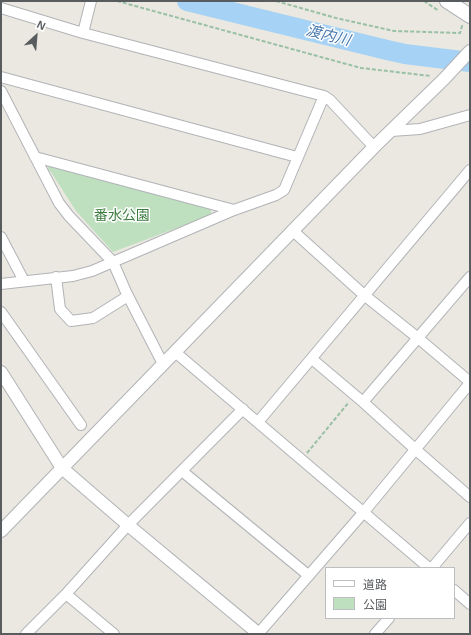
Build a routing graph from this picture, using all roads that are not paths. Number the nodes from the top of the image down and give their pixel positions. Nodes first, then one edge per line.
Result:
1 (91, 1) edge
2 (445, 7) edge
3 (1, 8) edge
4 (470, 16) edge
5 (83, 33) junction
6 (470, 51) edge
7 (1, 77) edge
8 (1, 92) edge
9 (324, 96) junction
10 (470, 115) edge
11 (391, 131) junction
12 (374, 147) junction
13 (36, 156) junction
14 (297, 157) junction
15 (470, 170) edge
16 (234, 210) junction
17 (292, 230) junction
18 (1, 237) edge
19 (113, 262) junction
20 (56, 278) junction
21 (470, 278) edge
22 (24, 281) junction
23 (1, 284) edge
24 (364, 295) junction
25 (128, 296) junction
26 (1, 312) edge
27 (418, 338) junction
28 (175, 352) junction
29 (312, 359) junction
30 (163, 364) junction
31 (1, 372) edge
32 (470, 383) edge
33 (359, 399) junction
34 (243, 409) junction
35 (258, 422) junction
36 (81, 425) dead end
37 (415, 449) junction
38 (62, 468) junction
39 (182, 471) junction
40 (470, 497) edge
41 (362, 513) junction
42 (470, 523) edge
43 (128, 525) junction
44 (1, 531) edge
45 (429, 567) edge
46 (431, 567) edge
47 (308, 575) junction
48 (455, 591) edge
49 (66, 594) junction
50 (470, 604) edge
51 (388, 619) edge
52 (26, 634) edge
53 (114, 634) edge
54 (258, 634) edge
55 (375, 634) edge

1 - 5 street
2 - 4 main road
3 - 5 street
5 - 9 street
6 - 11 street
7 - 14 street
8 - 13 street
9 - 12 street
9 - 14 street
10 - 11 street
11 - 12 street
12 - 17 street
13 - 16 street
13 - 19 street
14 - 16 street
15 - 24 street
16 - 19 street
17 - 24 street
17 - 28 street
18 - 22 street
19 - 20 street
19 - 25 street
20 - 22 street
20 - 25 street
21 - 27 street
22 - 23 street
24 - 27 street
24 - 29 street
25 - 30 street
26 - 36 street
27 - 32 street
27 - 33 street
28 - 30 street
28 - 34 street
29 - 33 street
29 - 35 street
30 - 38 street
31 - 38 street
32 - 37 street
33 - 37 street
34 - 35 street
34 - 39 street
35 - 41 street
37 - 40 street
37 - 41 street
38 - 43 street
38 - 44 street
39 - 43 street
39 - 47 street
41 - 45 street
41 - 47 street
42 - 46 street
43 - 49 street
43 - 54 street
47 - 54 street
48 - 50 street
49 - 52 street
49 - 53 street
51 - 55 street

